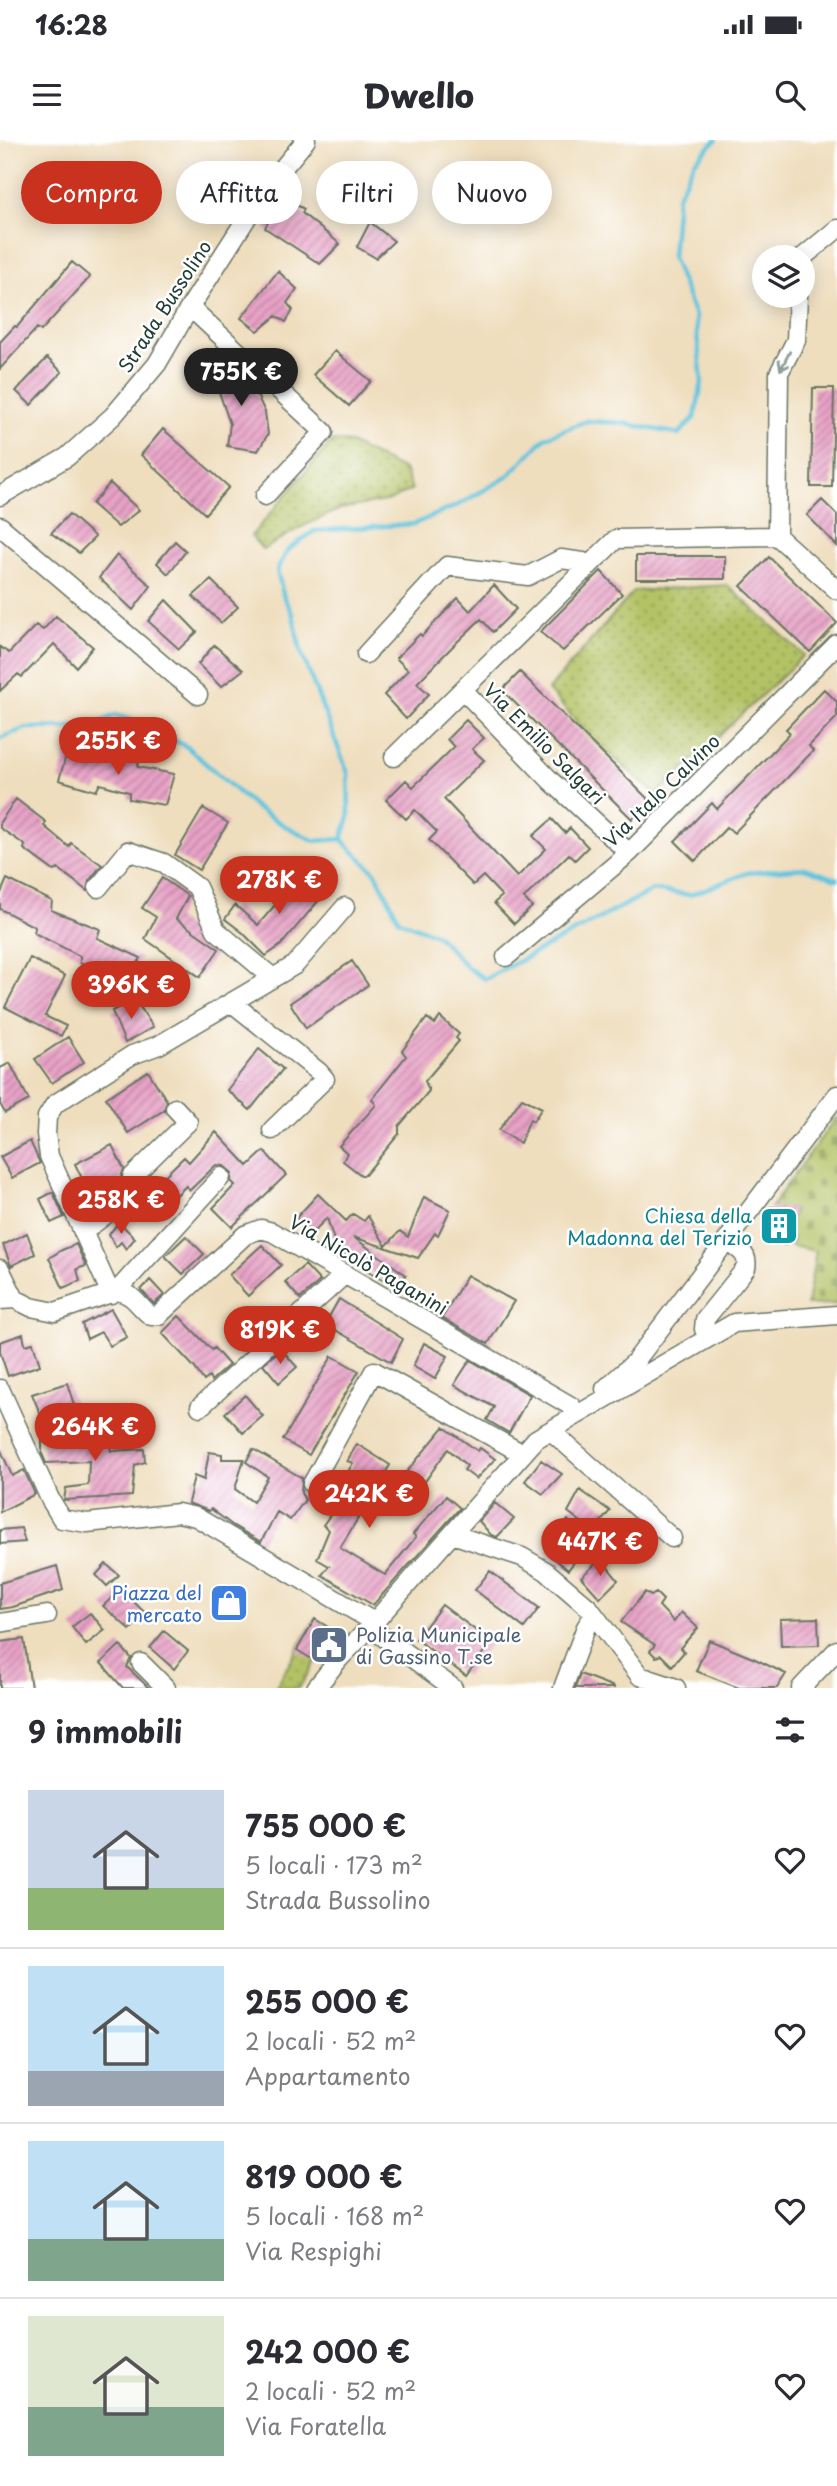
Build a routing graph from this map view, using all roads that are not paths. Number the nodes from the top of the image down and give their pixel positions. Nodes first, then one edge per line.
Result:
1 (306, 140) edge
2 (837, 229) edge
3 (815, 247) edge
4 (190, 307) junction
5 (797, 308) edge
6 (0, 496) edge
7 (265, 496) dead end
8 (0, 526) edge
9 (777, 536) junction
10 (589, 565) junction
11 (837, 590) edge
12 (837, 644) edge
13 (366, 654) dead end
14 (463, 690) junction
15 (198, 695) dead end
16 (394, 757) dead end
17 (629, 853) junction
18 (98, 888) dead end
19 (345, 907) dead end
20 (506, 957) dead end
21 (274, 978) junction
22 (232, 1002) junction
23 (837, 1095) edge
24 (174, 1108) dead end
25 (272, 1130) dead end
26 (221, 1177) dead end
27 (83, 1232) junction
28 (727, 1241) junction
29 (0, 1269) edge
30 (345, 1274) junction
31 (114, 1292) junction
32 (7, 1300) edge
33 (837, 1315) edge
34 (707, 1338) junction
35 (649, 1344) junction
36 (678, 1356) junction
37 (634, 1363) junction
38 (655, 1369) junction
39 (0, 1389) edge
40 (200, 1407) dead end
41 (577, 1415) junction
42 (551, 1431) junction
43 (523, 1454) junction
44 (312, 1484) dead end
45 (452, 1534) junction
46 (672, 1538) dead end
47 (47, 1615) dead end
48 (594, 1615) junction
49 (0, 1623) edge
50 (372, 1625) junction
51 (837, 1650) edge
52 (141, 1663) dead end
53 (166, 1688) edge
54 (316, 1688) edge
55 (453, 1688) edge
56 (563, 1688) edge
57 (676, 1688) edge
58 (801, 1688) edge

1 - 4 street, Strada Bussolino
2 - 3 street
4 - 6 street, Strada Bussolino
4 - 7 street
5 -> 9 street
8 - 15 street
9 - 10 street
9 - 11 street
10 - 13 street
10 - 14 street
12 - 17 street, Via Italo Calvino
14 - 16 street
14 - 17 street, Via Emilio Salgari
17 - 20 street, Via Italo Calvino
18 - 21 street
19 - 21 street
21 - 22 street
22 - 25 street
22 - 27 street
23 - 28 street
24 - 27 street
26 - 31 street
27 - 31 street
28 - 34 street
28 - 35 street
29 - 32 street
30 - 31 street, Via Nicolò Paganini
30 - 40 street
30 - 41 street, Via Nicolò Paganini
31 - 32 street
33 - 34 street
34 - 36 street
35 - 36 street
35 - 37 street
36 - 38 street
37 - 38 street
37 - 41 street
38 - 41 street
39 - 50 street
41 - 42 street
42 - 43 street
42 - 46 street
43 - 44 street
43 - 45 street
45 - 48 street
45 - 50 street
47 - 49 street
48 - 56 street
48 - 57 street
50 - 54 street
50 - 55 street
51 - 58 street
52 - 53 street

